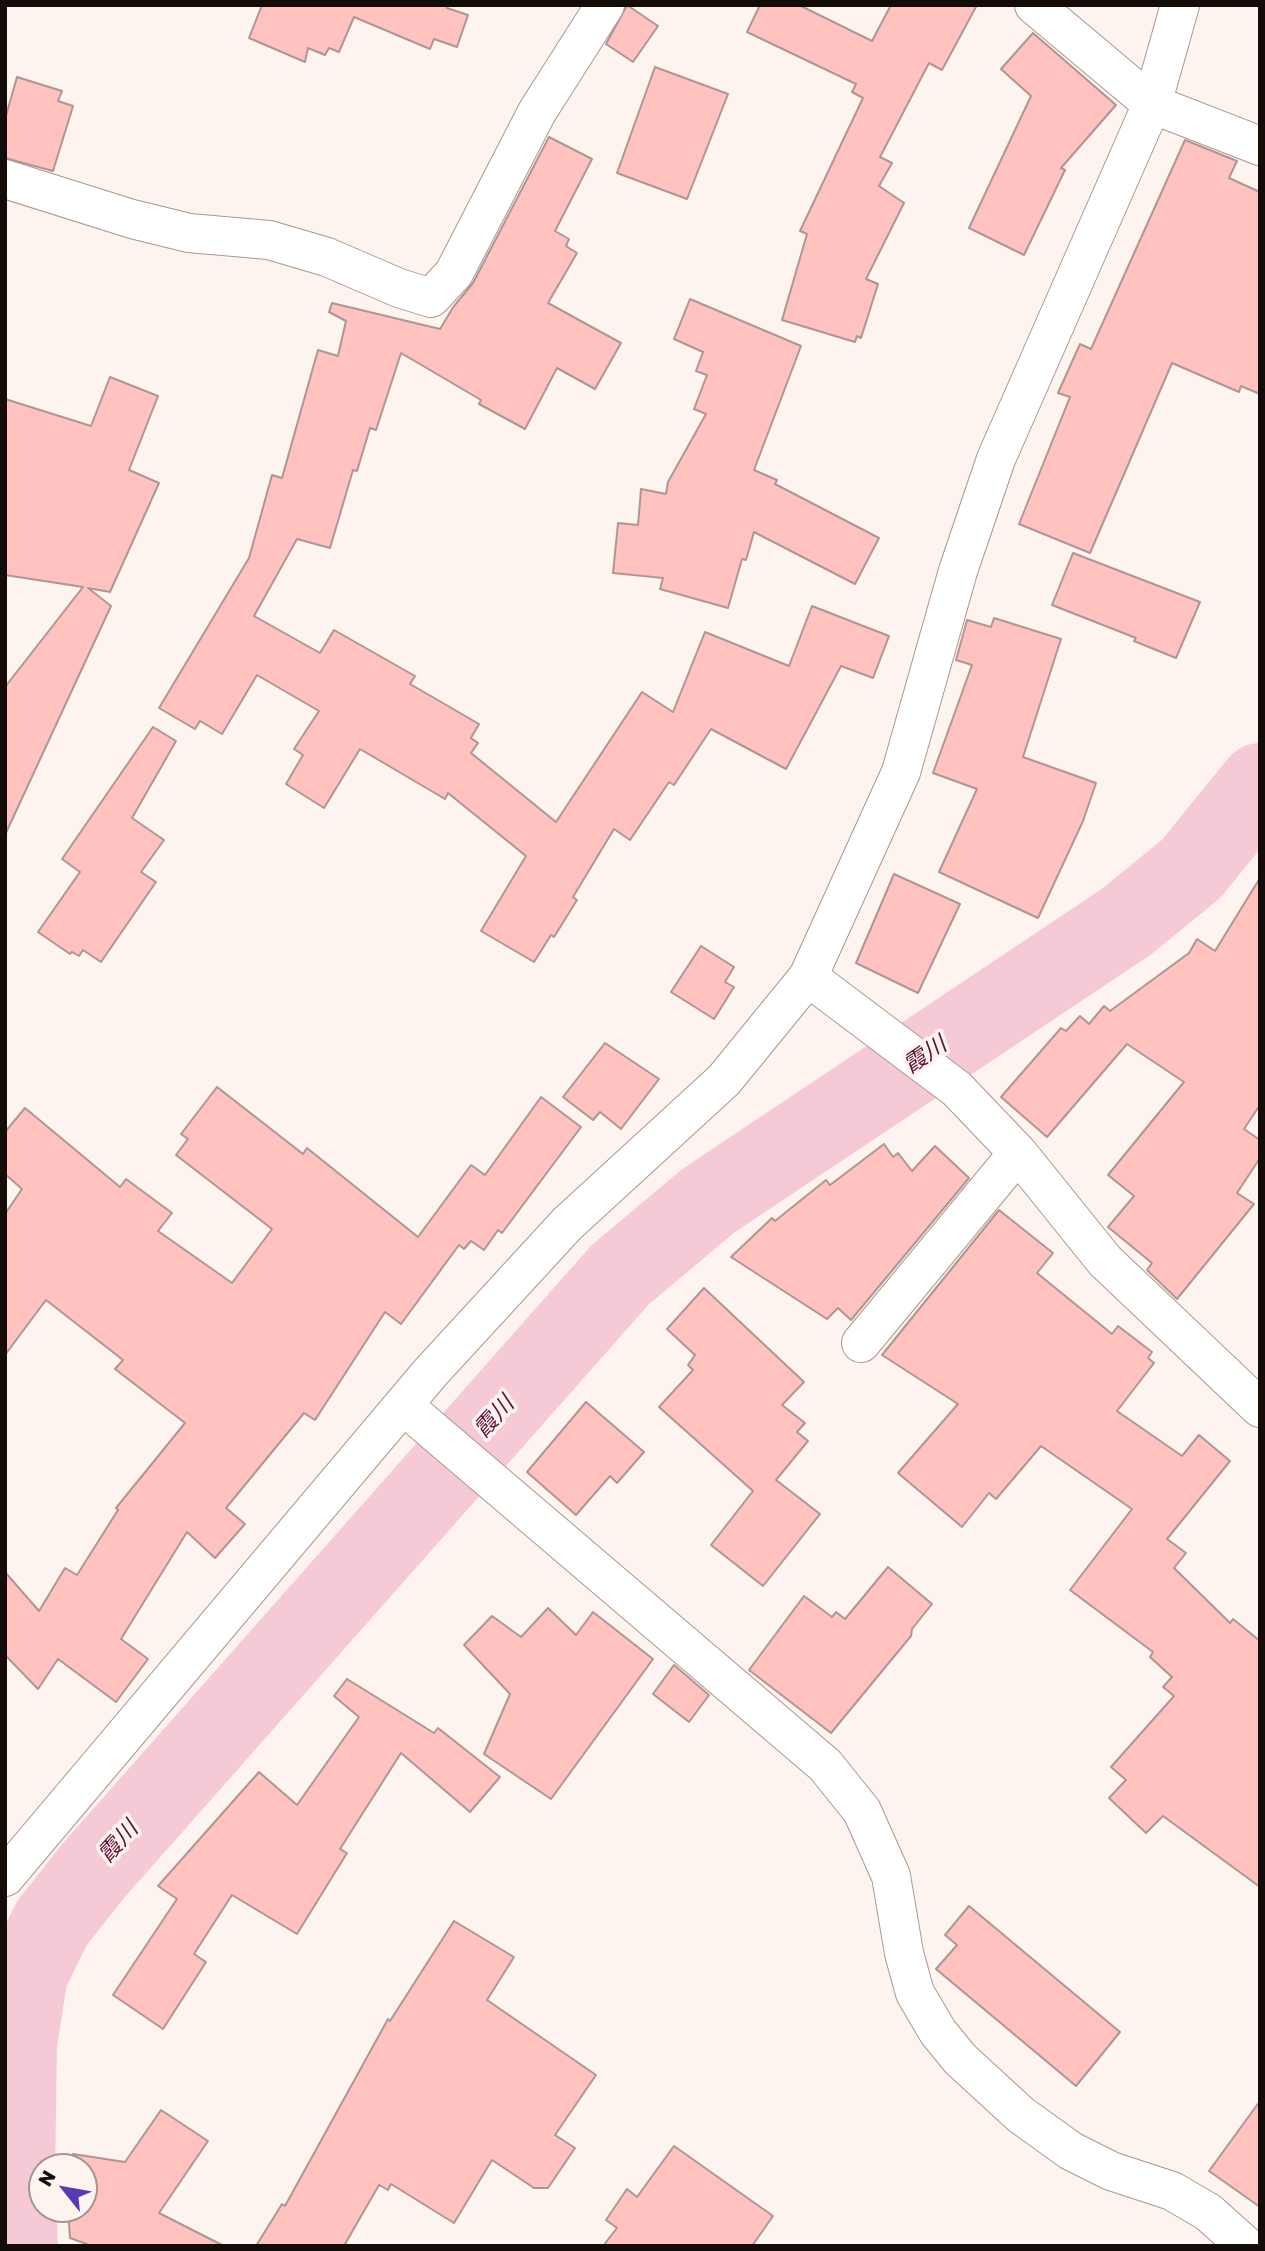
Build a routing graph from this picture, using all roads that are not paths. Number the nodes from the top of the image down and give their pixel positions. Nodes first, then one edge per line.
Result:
1 (605, 5) edge
2 (1034, 5) edge
3 (1180, 5) edge
4 (1152, 104) junction
5 (1260, 146) edge
6 (5, 178) edge
7 (808, 977) junction
8 (1018, 1153) junction
9 (861, 1343) dead end
10 (404, 1406) junction
11 (1260, 1408) edge
12 (5, 1877) edge
13 (1246, 2246) edge

1 - 6 street
2 - 4 street
3 - 4 street
4 - 5 street
4 - 7 street
7 - 8 street
7 - 10 street
8 - 9 street
8 - 11 street
10 - 12 street
10 - 13 street

